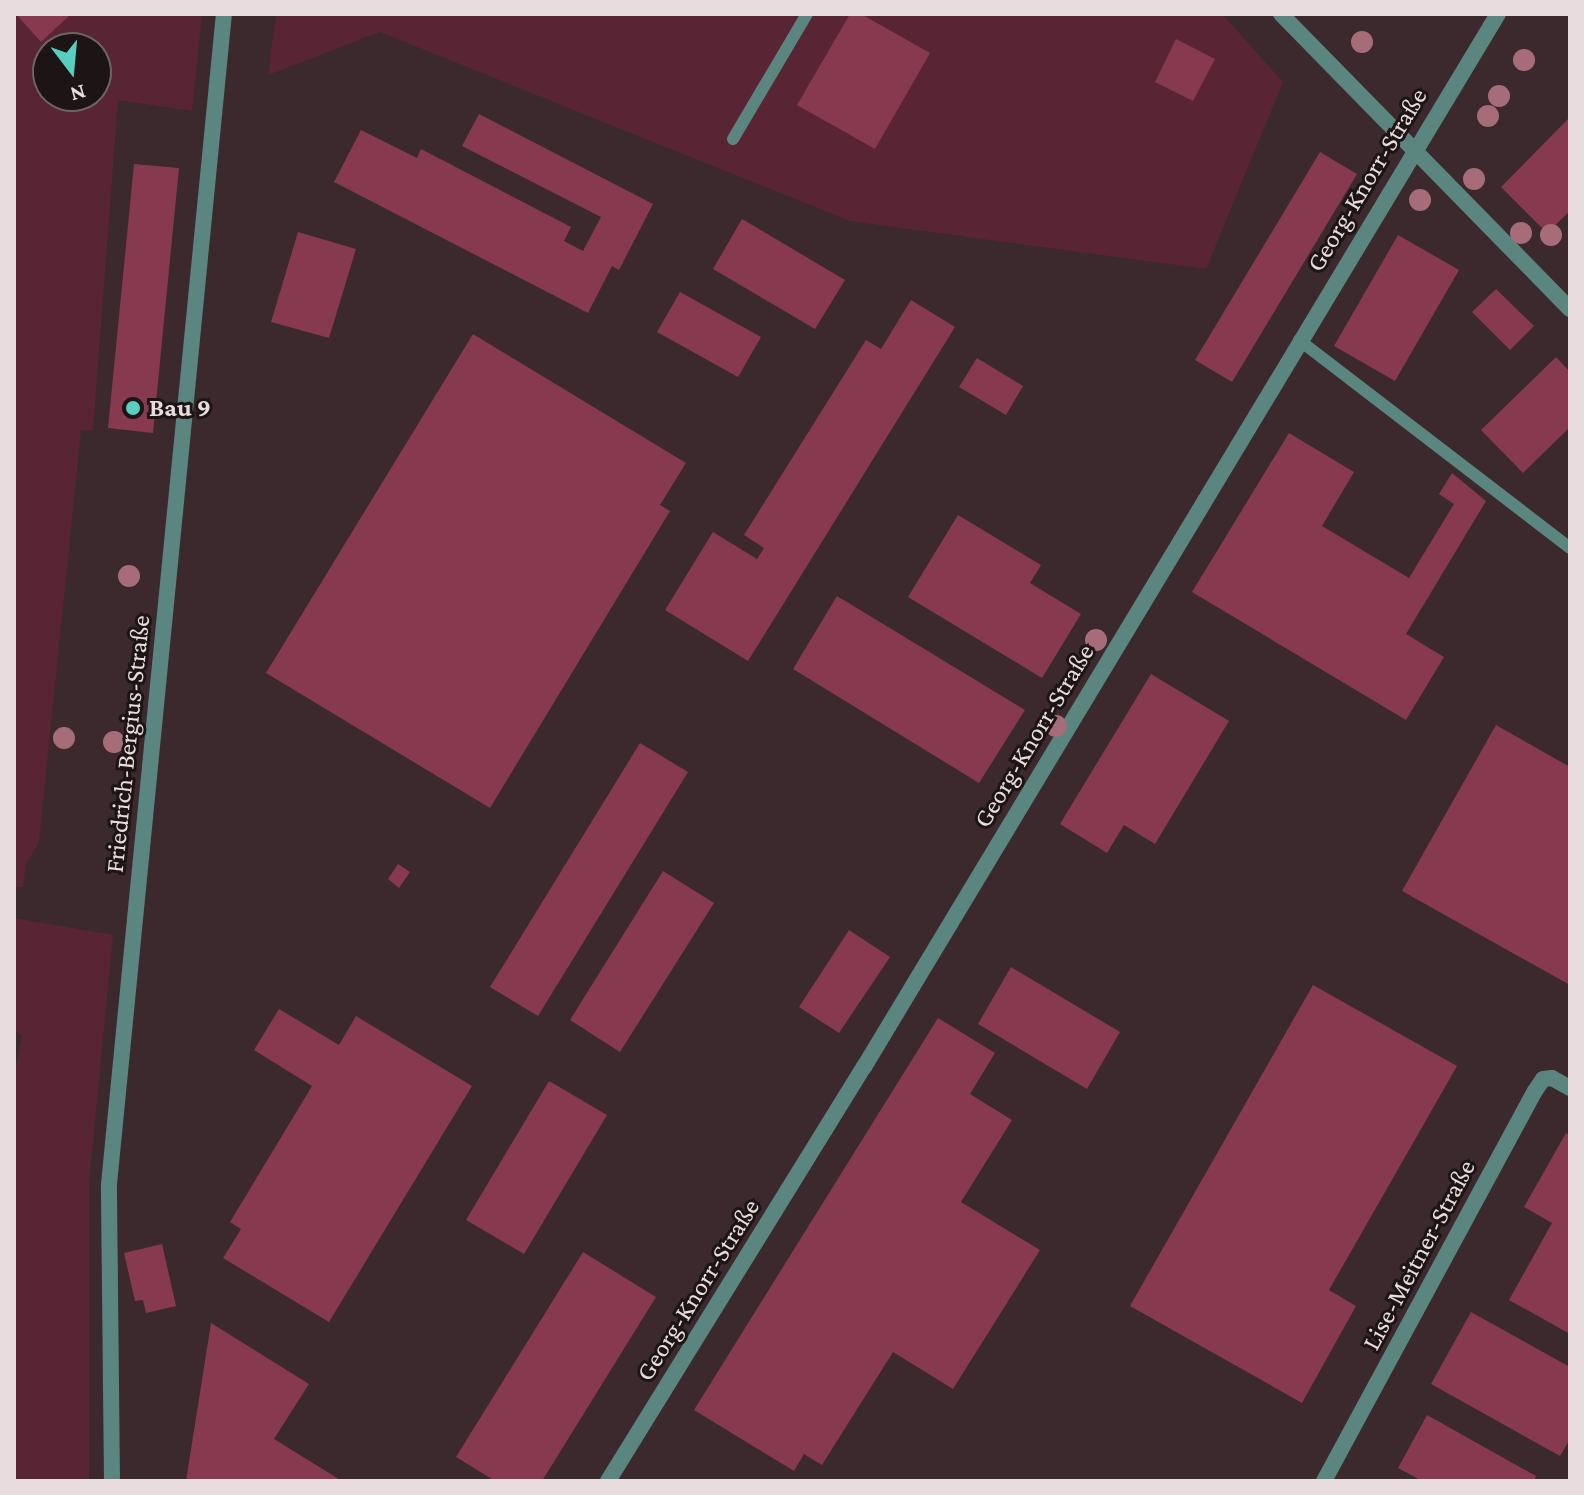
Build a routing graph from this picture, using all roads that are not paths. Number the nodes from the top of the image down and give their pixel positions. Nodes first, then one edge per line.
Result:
1 (224, 14) edge
2 (807, 14) edge
3 (1281, 14) edge
4 (1498, 14) edge
5 (733, 139) dead end
6 (1412, 152) junction
7 (1570, 309) edge
8 (1299, 340) junction
9 (1570, 548) edge
10 (1570, 1088) edge
11 (112, 1481) edge
12 (608, 1481) edge
13 (1324, 1481) edge

1 - 11 street, Friedrich-Bergius-Straße
2 - 5 lane
3 - 6 street
4 - 6 street, Georg-Knorr-Straße
6 - 7 street
6 - 8 street, Georg-Knorr-Straße
8 - 9 lane
8 - 12 street, Georg-Knorr-Straße
10 - 13 street, Lise-Meitner-Straße

